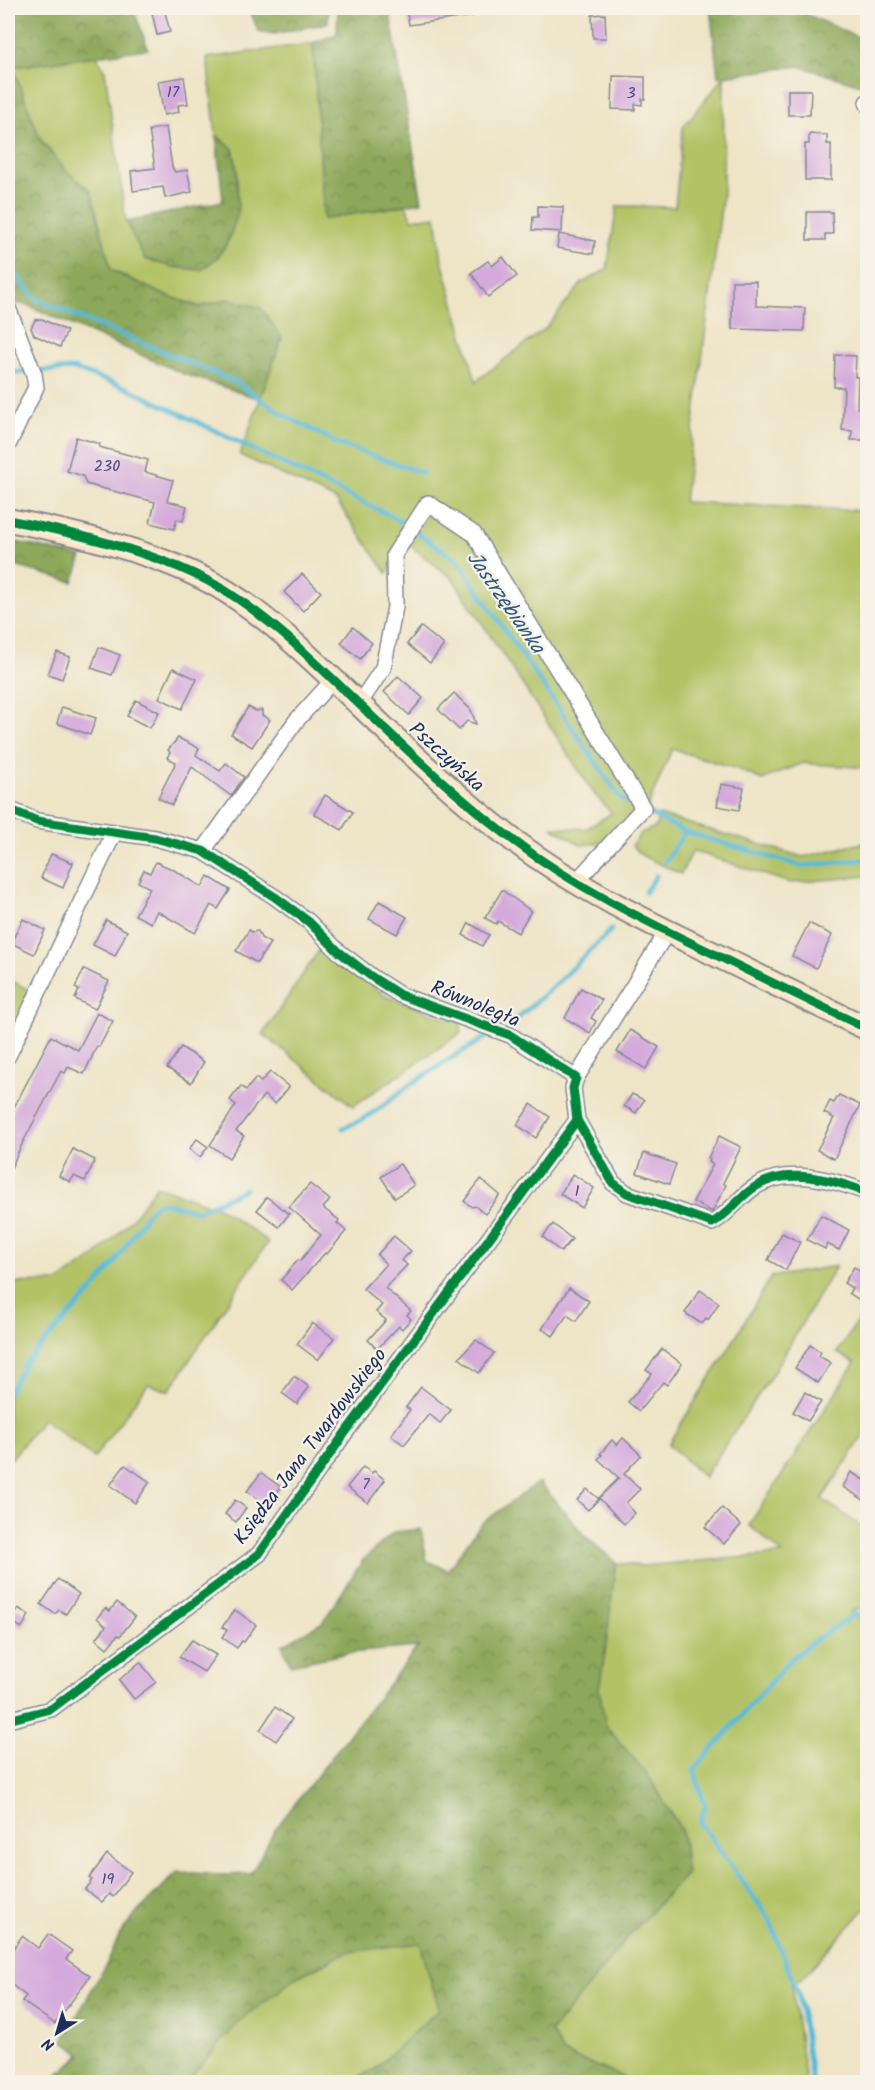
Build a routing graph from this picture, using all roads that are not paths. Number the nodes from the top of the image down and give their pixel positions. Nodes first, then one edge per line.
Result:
1 (8, 308) edge
2 (8, 445) edge
3 (8, 520) edge
4 (334, 679) junction
5 (359, 704) junction
6 (8, 809) edge
7 (114, 833) junction
8 (203, 851) junction
9 (575, 883) junction
10 (667, 932) junction
11 (867, 1029) edge
12 (8, 1056) edge
13 (576, 1078) junction
14 (577, 1120) junction
15 (867, 1193) edge
16 (8, 1720) edge

1 - 2 street
3 - 4 street, Pszczyńska
4 - 5 street, Pszczyńska
4 - 8 street
5 - 9 street, Pszczyńska
5 - 9 street
6 - 7 street, Równoległa
7 - 8 street, Równoległa
7 - 12 street
8 - 13 street, Równoległa
9 - 10 street, Pszczyńska
10 - 11 street, Pszczyńska
10 - 13 street
13 - 14 street
14 - 15 street
14 - 16 street, Księdza Jana Twardowskiego

